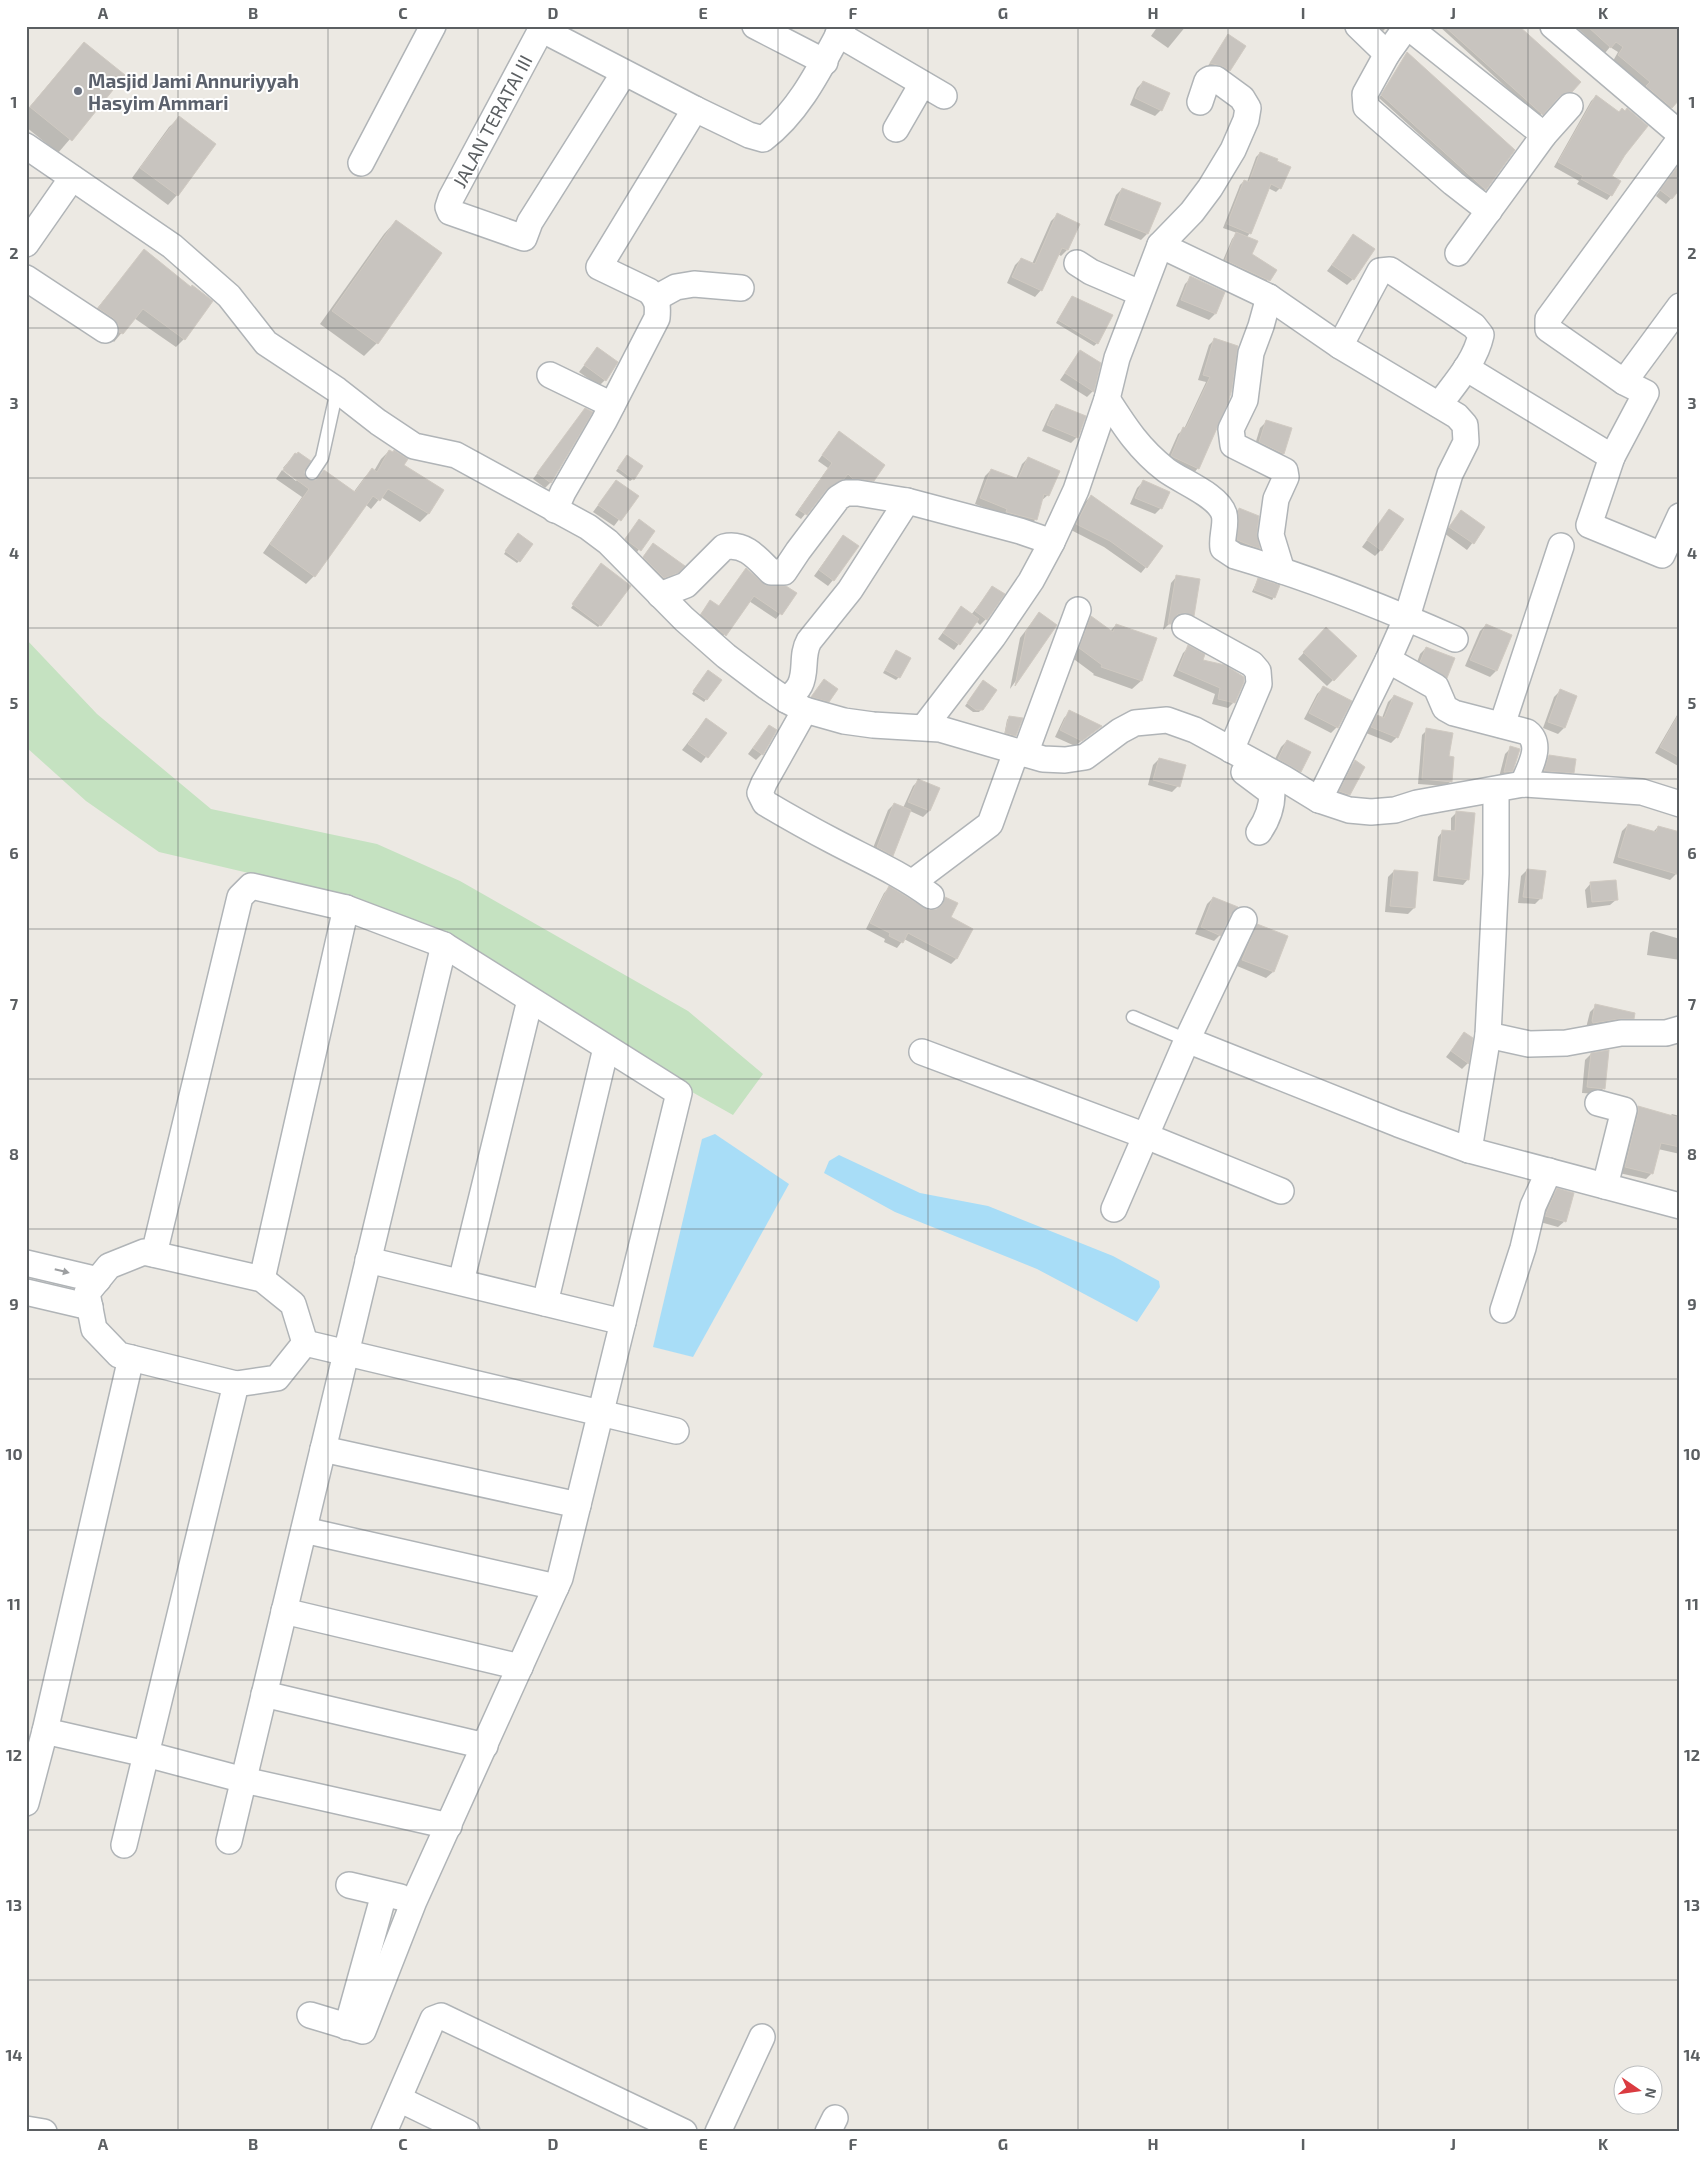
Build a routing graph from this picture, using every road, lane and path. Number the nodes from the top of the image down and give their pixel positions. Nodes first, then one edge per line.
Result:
1 (433, 26) edge
2 (755, 26) edge
3 (1358, 26) edge
4 (1407, 26) edge
5 (1553, 26) edge
6 (542, 28) edge
7 (841, 30) edge
8 (1387, 54) junction
9 (825, 62) junction
10 (624, 73) junction
11 (922, 84) junction
12 (944, 96) dead end
13 (1200, 102) dead end
14 (1570, 106) dead end
15 (694, 109) junction
16 (896, 129) dead end
17 (1680, 134) edge
18 (1544, 135) junction
19 (1680, 139) edge
20 (26, 146) edge
21 (361, 164) dead end
22 (72, 178) junction
23 (1489, 211) junction
24 (26, 244) edge
25 (1160, 245) junction
26 (1458, 253) dead end
27 (1077, 263) dead end
28 (26, 278) edge
29 (741, 288) dead end
30 (1140, 293) junction
31 (1268, 297) junction
32 (656, 298) junction
33 (1680, 306) edge
34 (105, 330) dead end
35 (1340, 346) junction
36 (1466, 368) junction
37 (550, 375) dead end
38 (1624, 382) junction
39 (337, 390) junction
40 (1107, 399) junction
41 (612, 405) junction
42 (1439, 405) junction
43 (1612, 457) junction
44 (312, 473) dead end
45 (906, 501) junction
46 (555, 510) junction
47 (1680, 516) edge
48 (1052, 542) junction
49 (1561, 546) dead end
50 (1282, 571) junction
51 (660, 595) junction
52 (1078, 610) dead end
53 (1407, 617) junction
54 (1185, 627) dead end
55 (1455, 639) dead end
56 (1388, 660) junction
57 (796, 705) junction
58 (1502, 725) junction
59 (924, 727) junction
60 (1020, 753) junction
61 (1238, 754) junction
62 (1523, 784) junction
63 (1496, 790) junction
64 (1319, 800) junction
65 (1680, 804) edge
66 (1259, 832) dead end
67 (346, 908) junction
68 (1244, 920) dead end
69 (444, 945) junction
70 (530, 1000) junction
71 (1133, 1017) dead end
72 (1680, 1029) edge
73 (1488, 1035) junction
74 (1187, 1040) junction
75 (606, 1048) junction
76 (922, 1052) dead end
77 (1598, 1103) dead end
78 (1146, 1136) junction
79 (1469, 1150) junction
80 (1549, 1171) junction
81 (1605, 1186) junction
82 (1282, 1190) dead end
83 (1680, 1206) edge
84 (1114, 1209) dead end
85 (154, 1254) junction
86 (368, 1260) junction
87 (26, 1263) edge
88 (262, 1279) junction
89 (98, 1280) junction
90 (461, 1282) junction
91 (26, 1292) edge
92 (544, 1303) junction
93 (90, 1307) junction
94 (1503, 1310) dead end
95 (623, 1322) junction
96 (305, 1343) junction
97 (346, 1353) junction
98 (131, 1358) junction
99 (236, 1384) junction
100 (600, 1414) junction
101 (676, 1431) dead end
102 (323, 1449) junction
103 (578, 1505) junction
104 (304, 1530) junction
105 (556, 1588) junction
106 (284, 1611) junction
107 (520, 1667) junction
108 (264, 1694) junction
109 (45, 1731) junction
110 (485, 1746) junction
111 (146, 1754) junction
112 (244, 1780) junction
113 (26, 1802) edge
114 (449, 1826) junction
115 (229, 1841) dead end
116 (124, 1845) dead end
117 (349, 1885) dead end
118 (384, 1894) junction
119 (414, 1901) junction
120 (310, 2016) dead end
121 (347, 2027) junction
122 (762, 2036) dead end
123 (399, 2099) junction
124 (26, 2129) edge
125 (44, 2132) edge
126 (384, 2132) edge
127 (467, 2132) edge
128 (684, 2132) edge
129 (718, 2132) edge

1 - 21 street
2 - 9 street
3 - 8 street
4 - 8 street
4 - 18 street
5 - 17 street
6 - 10 street
6 - 10 street, JALAN TERATAI III
7 - 9 street
7 - 11 street
8 - 23 street
9 - 15 street
10 - 15 street
11 - 12 street
11 - 16 street
13 - 25 street
14 - 18 street
15 - 32 street
18 - 23 street
19 - 38 street
20 - 22 street
22 - 24 street
22 - 39 street
23 - 26 street
25 - 30 street
25 - 31 street
27 - 30 street
28 - 34 street
29 - 32 street
30 - 40 street
31 - 35 street
31 - 50 street
32 - 41 street
33 - 38 street
35 - 36 street
35 - 42 street
36 - 42 street
36 - 43 street
37 - 41 street
38 - 43 street
39 - 44 lane
39 - 46 street
40 - 48 street
40 - 50 street
41 - 46 street
42 - 53 street
43 - 47 street
45 - 48 street
45 - 51 street
45 - 57 street
46 - 51 street
48 - 59 street
49 - 58 street
50 - 53 street
51 - 57 street
52 - 60 street
53 - 55 street
53 - 56 street
54 - 61 street
56 - 58 street
56 - 64 street
57 - 59 street
57 - 60 street
58 - 62 street
59 - 60 street
60 - 61 street
61 - 64 street
61 - 66 street
62 - 63 street
62 - 65 street
63 - 64 street
63 - 73 street
67 - 69 street
67 - 85 street
67 - 88 street
68 - 74 street
69 - 70 street
69 - 86 street
70 - 75 street
70 - 90 street
71 - 74 lane
72 - 73 street
73 - 79 street
74 - 78 street
74 - 79 street
75 - 92 street
75 - 95 street
76 - 78 street
77 - 81 street
78 - 82 street
78 - 84 street
79 - 80 street
80 - 81 street
80 - 94 street
81 - 83 street
85 - 88 street
85 - 89 street
86 - 90 street
86 - 97 street
87 -> 89 street
88 - 96 street
89 - 93 street
90 - 92 street
91 - 93 street
92 - 95 street
93 - 98 street
95 - 100 street
96 - 97 street
96 - 99 street
97 - 100 street
97 - 102 street
98 - 99 street
98 - 109 street
99 - 111 street
100 - 101 street
100 - 103 street
102 - 103 street
102 - 104 street
103 - 105 street
104 - 105 street
104 - 106 street
105 - 107 street
106 - 107 street
106 - 108 street
107 - 110 street
108 - 110 street
108 - 112 street
109 - 111 street
109 - 113 street
110 - 114 street
111 - 112 street
111 - 116 street
112 - 114 street
112 - 115 street
114 - 119 street
117 - 118 street
118 - 119 street
118 - 121 street
119 - 121 street
120 - 121 street
122 - 129 street
123 - 126 street
123 - 127 street
123 - 128 street
124 - 125 street

